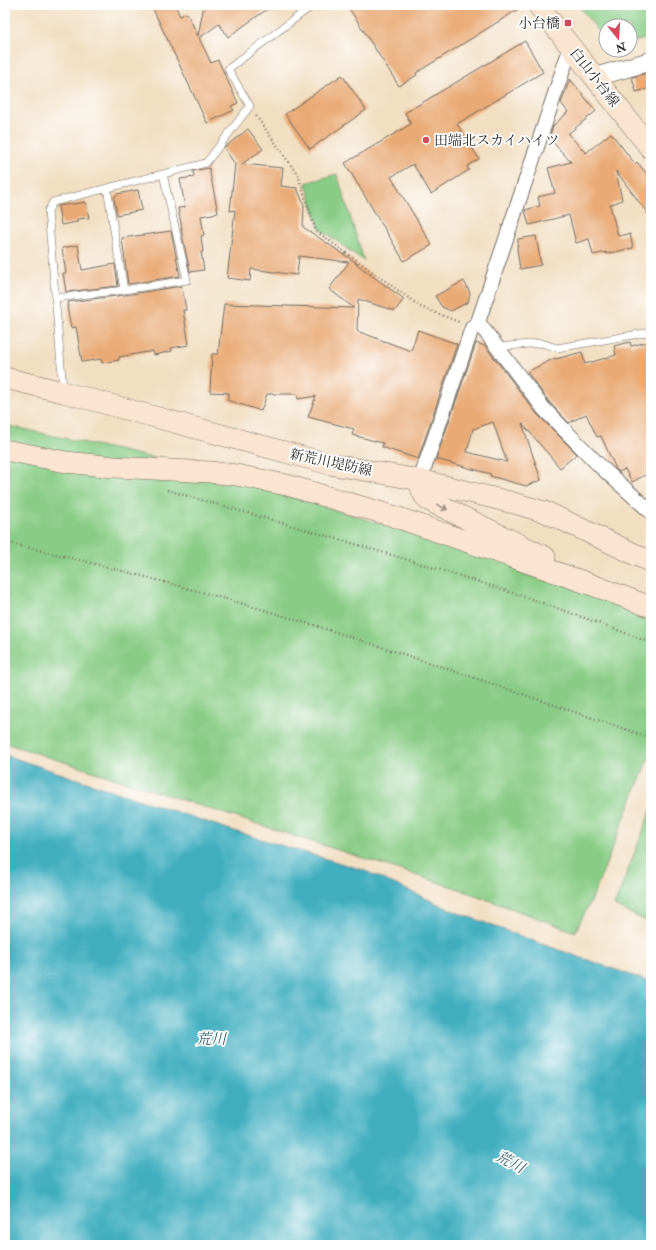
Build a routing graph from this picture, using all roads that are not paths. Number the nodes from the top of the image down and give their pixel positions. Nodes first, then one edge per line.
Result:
1 (312, 5) edge
2 (538, 5) edge
3 (570, 46) junction
4 (651, 61) edge
5 (595, 77) junction
6 (651, 149) edge
7 (163, 174) junction
8 (107, 188) junction
9 (124, 290) junction
10 (55, 298) junction
11 (475, 325) junction
12 (651, 332) edge
13 (498, 348) junction
14 (5, 378) edge
15 (63, 392) junction
16 (5, 450) edge
17 (420, 480) junction
18 (651, 512) edge
19 (651, 562) edge
20 (587, 583) junction
21 (651, 607) edge

1 - 7 lane
2 - 3 main road, 白山小台線
3 - 5 main road, 白山小台線
3 - 11 street
4 - 5 street
5 - 6 main road, 白山小台線
7 - 8 lane
7 - 9 lane
8 - 9 lane
8 - 10 lane
9 - 10 lane
10 - 15 lane
11 - 13 street
11 - 17 street
12 - 13 lane
13 - 18 street
14 - 15 main road, 新荒川堤防線
15 - 17 main road, 新荒川堤防線
16 - 20 main road
17 - 19 main road, 新荒川堤防線
17 -> 20 main road
20 - 21 main road

